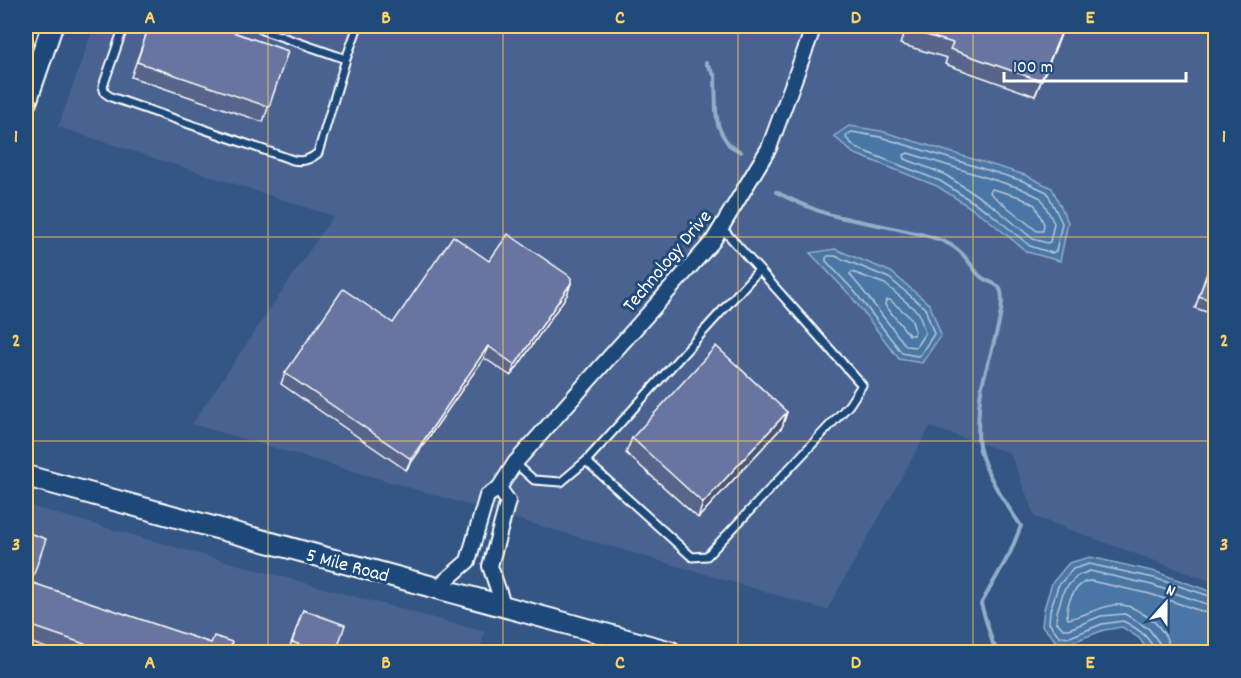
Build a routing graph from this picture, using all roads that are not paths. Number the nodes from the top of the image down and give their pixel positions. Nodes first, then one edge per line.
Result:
1 (29, 26) edge
2 (52, 26) edge
3 (124, 26) edge
4 (259, 26) edge
5 (358, 26) edge
6 (814, 26) edge
7 (26, 36) edge
8 (346, 59) junction
9 (26, 102) edge
10 (721, 227) junction
11 (759, 270) junction
12 (586, 461) junction
13 (515, 463) junction
14 (26, 476) edge
15 (499, 488) junction
16 (437, 588) junction
17 (504, 607) junction
18 (672, 652) edge

1 - 7 street
2 - 9 street
3 - 8 lane
4 - 8 lane
5 - 8 lane
6 - 10 street, Technology Drive
10 - 11 lane
10 - 13 street, Technology Drive
11 - 12 lane
11 - 12 lane
12 - 13 lane
13 - 15 street, Technology Drive
14 - 16 street, 5 Mile Road
15 - 16 street, Technology Drive
15 - 17 street
16 - 17 street, 5 Mile Road
17 - 18 street, 5 Mile Road

